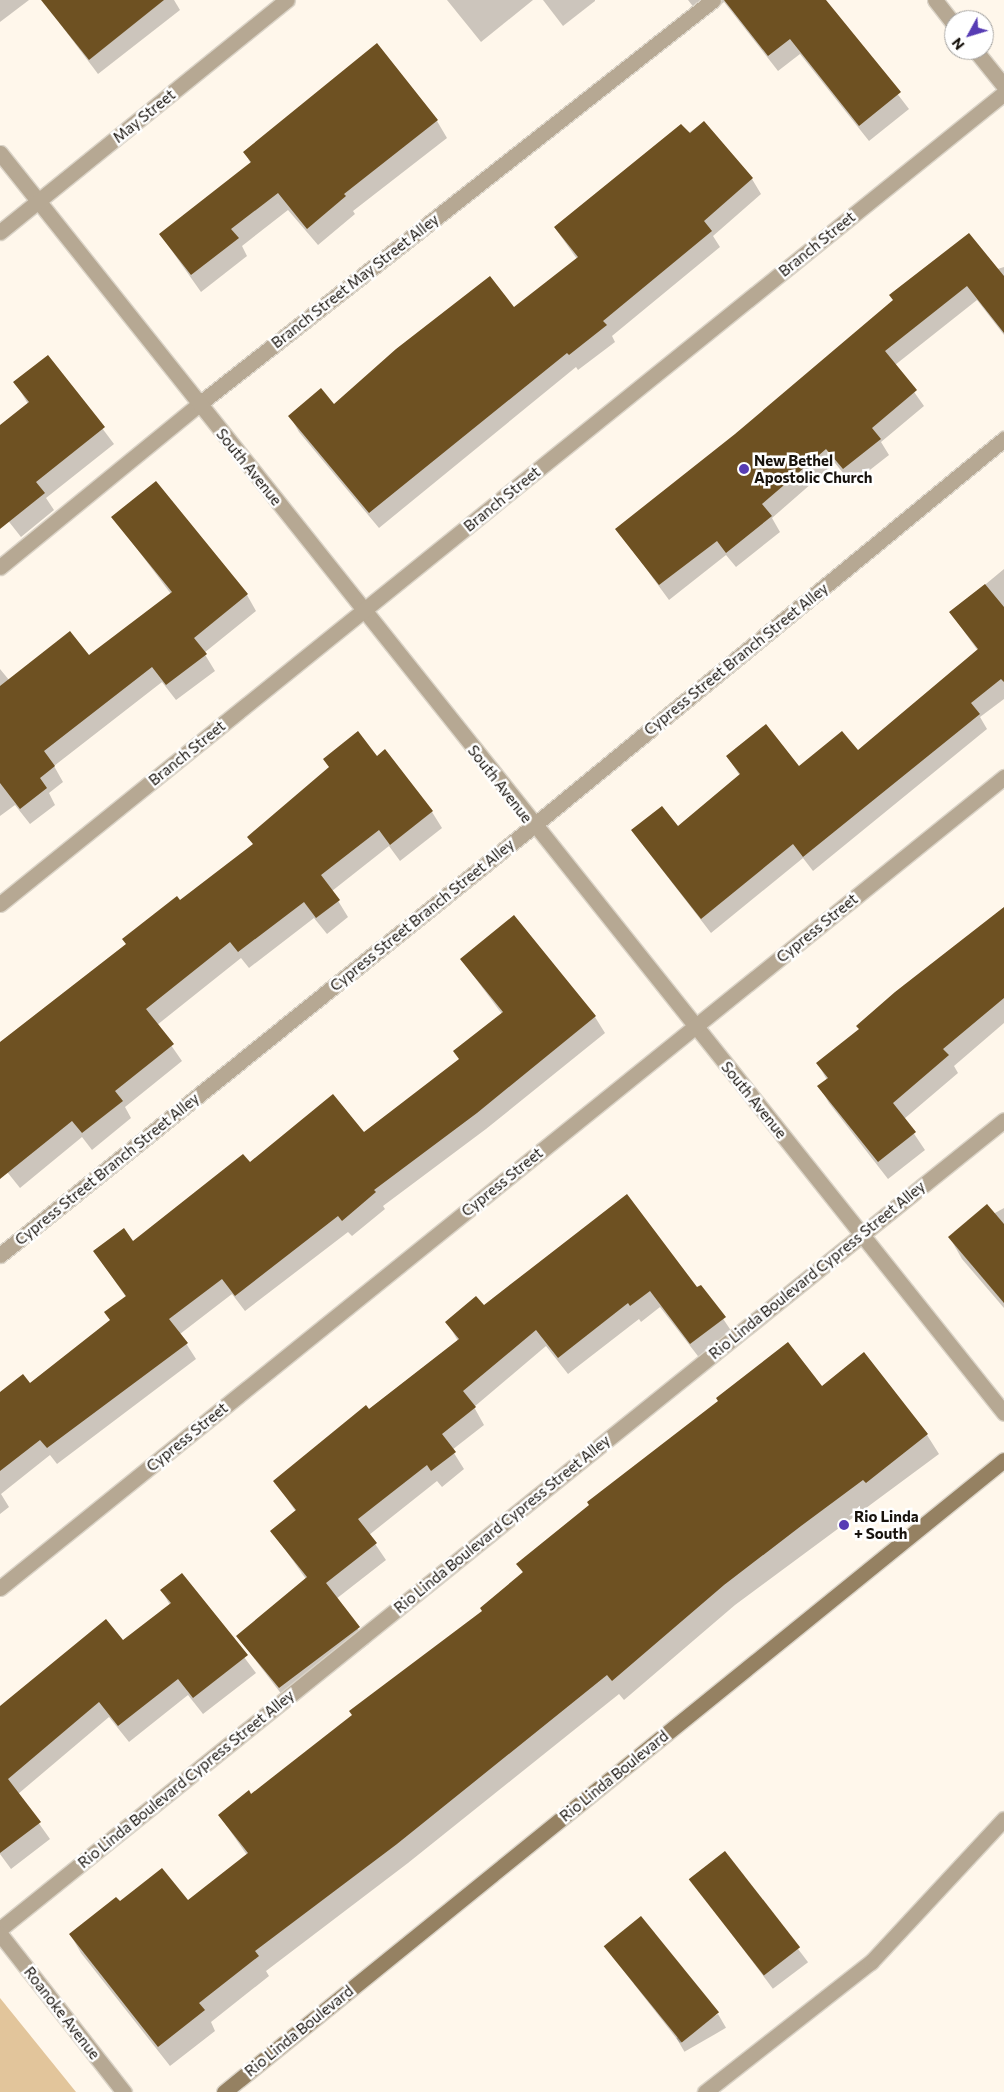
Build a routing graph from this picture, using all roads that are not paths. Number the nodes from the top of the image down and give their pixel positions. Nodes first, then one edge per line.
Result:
1 (287, 0) edge
2 (713, 0) edge
3 (935, 0) edge
4 (944, 11) edge
5 (983, 60) edge
6 (1004, 86) edge
7 (1004, 93) edge
8 (0, 153) edge
9 (38, 201) junction
10 (0, 232) edge
11 (199, 404) junction
12 (1004, 439) edge
13 (0, 567) edge
14 (364, 610) junction
15 (1004, 777) edge
16 (533, 826) junction
17 (0, 904) edge
18 (695, 1026) junction
19 (1004, 1120) edge
20 (861, 1234) junction
21 (0, 1255) edge
22 (1004, 1413) edge
23 (1004, 1460) edge
24 (0, 1588) edge
25 (1004, 1819) edge
26 (0, 1929) edge
27 (0, 1934) edge
28 (124, 2092) edge
29 (224, 2092) edge
30 (705, 2092) edge

1 - 9 street, May Street
2 - 11 street, Branch Street May Street Alley
3 - 4 street
5 - 6 street
7 - 14 street, Branch Street
8 - 9 street, South Avenue
9 - 10 street, May Street
9 - 11 street, South Avenue
11 - 13 street, Branch Street May Street Alley
11 - 14 street, South Avenue
12 - 16 street, Cypress Street Branch Street Alley
14 - 16 street, South Avenue
14 - 17 street, Branch Street
15 - 18 street, Cypress Street
16 - 18 street, South Avenue
16 - 21 street, Cypress Street Branch Street Alley
18 - 20 street, South Avenue
18 - 24 street, Cypress Street
19 - 20 street, Rio Linda Boulevard Cypress Street Alley
20 - 22 street, South Avenue
20 - 26 street, Rio Linda Boulevard Cypress Street Alley
23 - 29 main road, Rio Linda Boulevard
25 - 30 street
27 - 28 street, Roanoke Avenue

